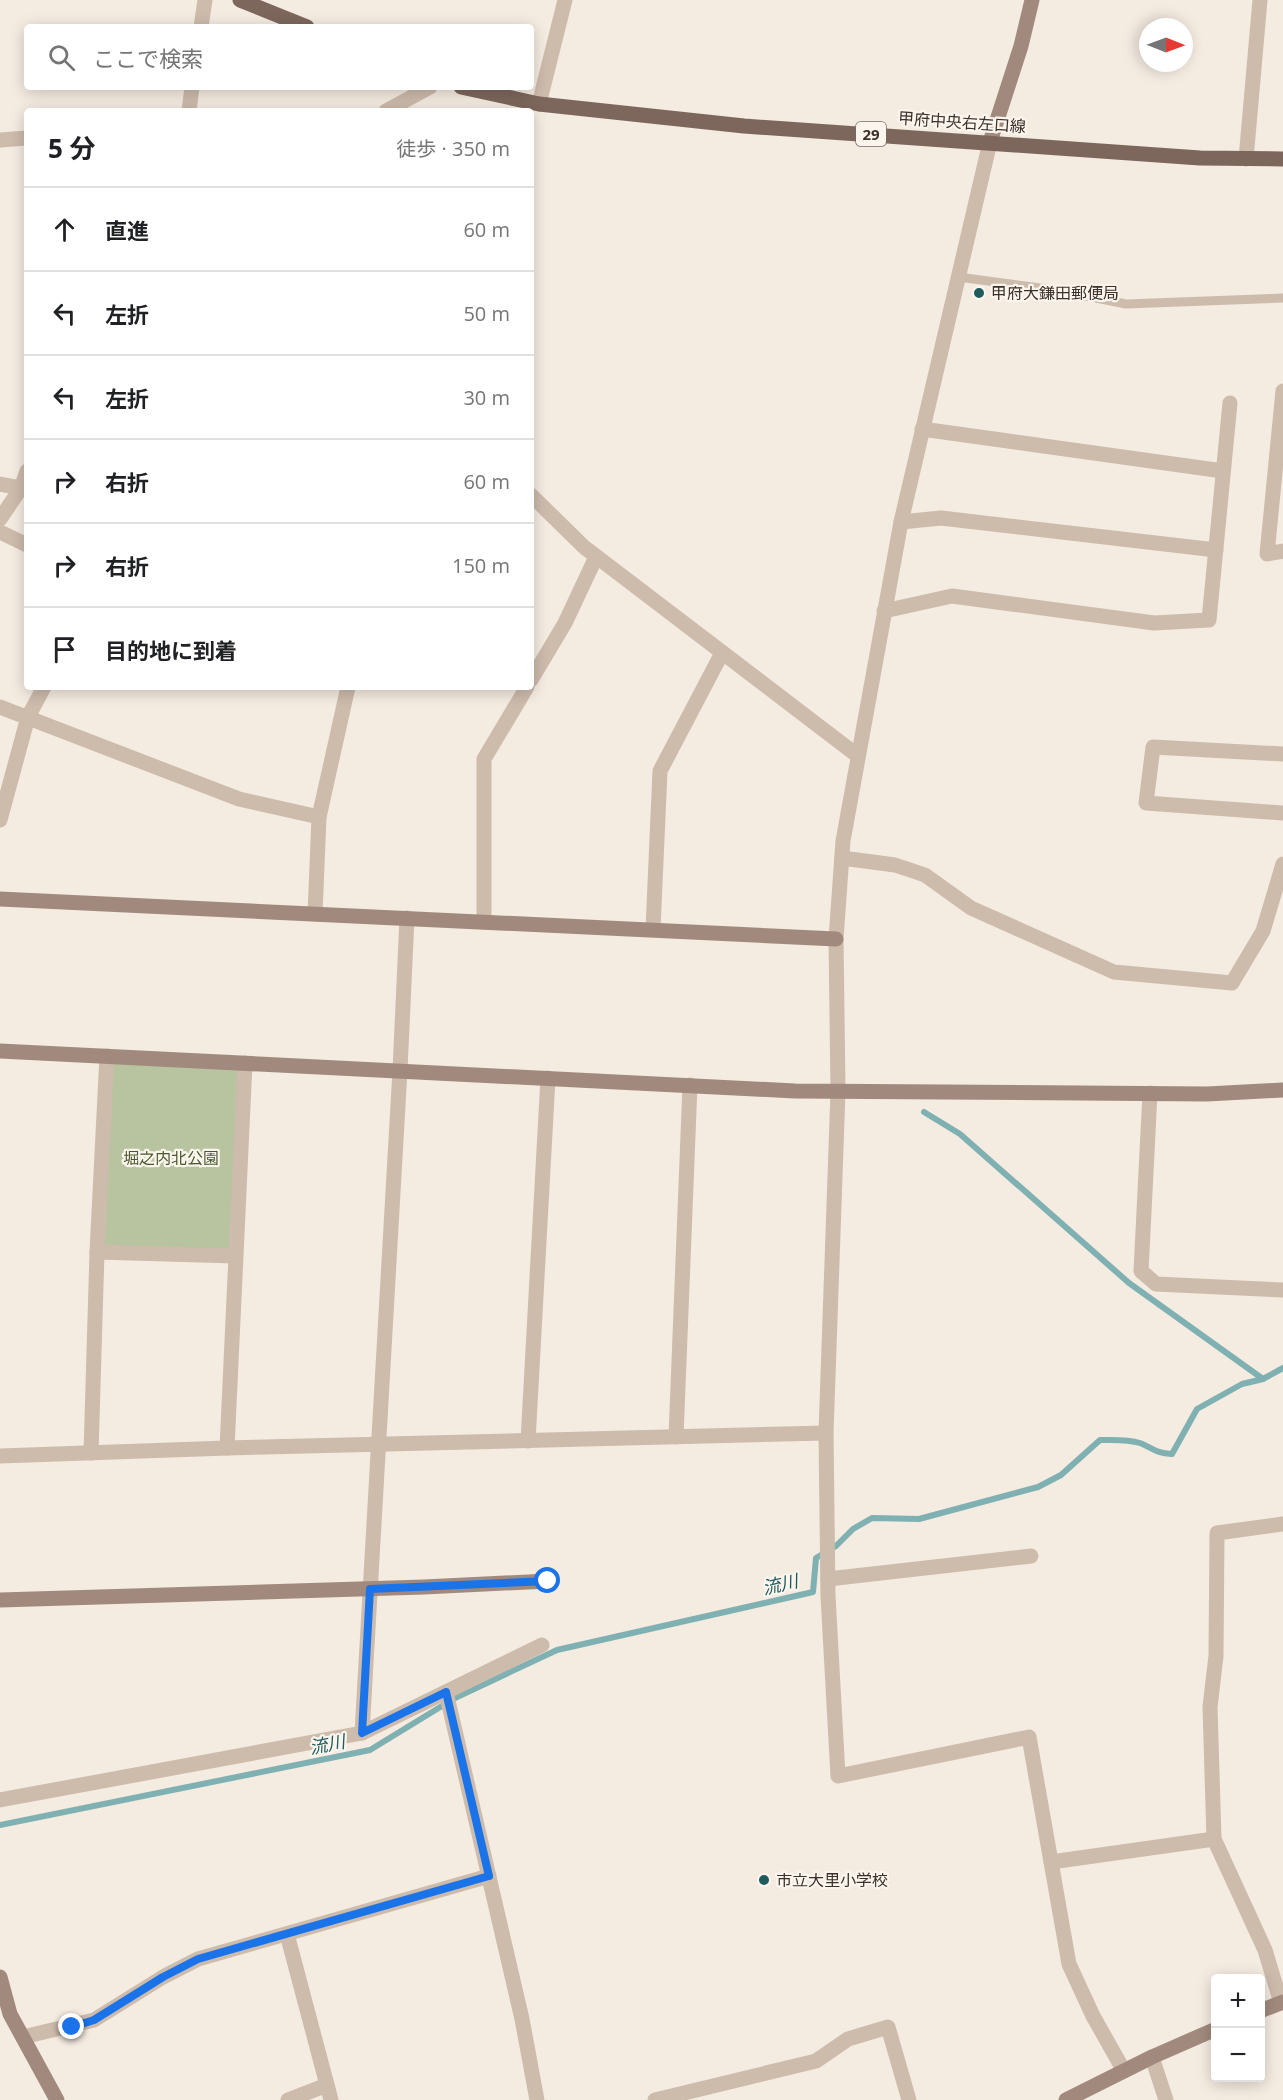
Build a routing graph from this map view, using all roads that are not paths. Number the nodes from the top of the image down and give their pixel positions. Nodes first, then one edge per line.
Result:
1 (205, 0) edge
2 (240, 0) edge
3 (565, 0) edge
4 (1032, 0) edge
5 (1260, 0) edge
6 (201, 24) edge
7 (300, 24) edge
8 (192, 90) edge
9 (424, 90) edge
10 (475, 90) edge
11 (539, 104) junction
12 (189, 108) edge
13 (392, 108) edge
14 (24, 138) edge
15 (0, 140) edge
16 (990, 142) junction
17 (1246, 159) junction
18 (1283, 159) edge
19 (958, 277) junction
20 (1283, 298) edge
21 (1283, 391) edge
22 (1230, 403) dead end
23 (922, 429) junction
24 (1280, 463) edge
25 (1223, 471) junction
26 (24, 480) edge
27 (0, 484) edge
28 (21, 488) junction
29 (534, 498) edge
30 (0, 519) edge
31 (901, 522) junction
32 (0, 532) edge
33 (24, 544) edge
34 (1216, 550) junction
35 (1283, 551) edge
36 (596, 557) junction
37 (884, 611) junction
38 (722, 653) junction
39 (534, 675) edge
40 (42, 690) edge
41 (347, 690) edge
42 (525, 690) edge
43 (0, 707) edge
44 (28, 717) junction
45 (1283, 754) edge
46 (858, 756) junction
47 (1283, 813) edge
48 (319, 818) junction
49 (0, 820) edge
50 (842, 858) junction
51 (1283, 864) edge
52 (0, 899) edge
53 (315, 914) junction
54 (407, 918) junction
55 (484, 922) junction
56 (653, 929) junction
57 (836, 939) junction
58 (0, 1051) edge
59 (107, 1056) junction
60 (245, 1064) junction
61 (400, 1070) junction
62 (548, 1078) junction
63 (690, 1086) junction
64 (1283, 1090) edge
65 (838, 1091) junction
66 (1150, 1093) junction
67 (97, 1252) junction
68 (235, 1256) junction
69 (1283, 1290) edge
70 (826, 1433) junction
71 (676, 1437) junction
72 (528, 1441) junction
73 (378, 1445) junction
74 (227, 1448) junction
75 (91, 1453) junction
76 (0, 1456) edge
77 (1283, 1524) edge
78 (1031, 1556) dead end
79 (828, 1572) junction
80 (548, 1581) dead end
81 (370, 1589) junction
82 (0, 1600) edge
83 (542, 1645) dead end
84 (447, 1698) junction
85 (362, 1733) junction
86 (0, 1800) edge
87 (1214, 1839) junction
88 (1051, 1862) junction
89 (489, 1876) junction
90 (287, 1934) junction
91 (0, 1977) edge
92 (1282, 2003) edge
93 (4, 2008) edge
94 (1265, 2009) edge
95 (1211, 2031) edge
96 (23, 2037) junction
97 (1152, 2057) junction
98 (1124, 2071) junction
99 (329, 2093) edge
100 (1073, 2098) edge
101 (57, 2100) edge
102 (288, 2100) edge
103 (537, 2100) edge
104 (655, 2100) edge
105 (909, 2100) edge
106 (1166, 2100) edge

1 - 6 street
2 - 7 main road
3 - 11 street
4 - 16 street
5 - 17 street
8 - 12 street
9 - 13 street
10 - 11 main road, 甲府中央右左口線 / 29
11 - 16 main road, 甲府中央右左口線 / 29
14 - 15 street
16 - 17 main road, 甲府中央右左口線 / 29
16 - 19 street
17 - 18 main road, 甲府中央右左口線 / 29
19 - 20 lane
19 - 23 street
21 - 24 street
22 - 25 street
23 - 25 street
23 - 31 street
24 - 35 street
25 - 34 street
26 - 28 street
27 - 28 street
28 - 30 street
29 - 36 street
31 - 34 street
31 - 37 street
32 - 33 street
34 - 37 street
36 - 38 street
36 - 39 street
37 - 46 street
38 - 46 street
38 - 56 street
40 - 44 street
41 - 48 street
42 - 55 street
43 - 44 street
44 - 48 street
44 - 49 street
45 - 47 street
46 - 50 street
48 - 53 street
50 - 51 street
50 - 57 street
52 - 53 street
53 - 54 street
54 - 55 street
54 - 61 street
55 - 56 street
56 - 57 street
57 - 65 street
58 - 59 street
59 - 60 street
59 - 67 street
60 - 61 street
60 - 68 street
61 - 62 street
61 - 73 street
62 - 63 street
62 - 72 street
63 - 65 street
63 - 71 street
64 - 66 street
65 - 66 street
65 - 70 street
66 - 69 street
67 - 68 street
67 - 75 street
68 - 74 street
70 - 71 street
70 - 79 street
71 - 72 street
72 - 73 street
73 - 74 street
73 - 81 street
74 - 75 street
75 - 76 street
77 - 87 street
78 - 79 street
79 - 88 street
80 - 81 street
81 - 82 street
81 - 85 street
83 - 84 street
84 - 85 street
84 - 89 street
85 - 86 street
87 - 88 street
87 - 92 street
88 - 98 street
89 - 90 street
89 - 103 street
90 - 96 street
90 - 99 street
91 - 93 street
92 - 94 street
93 - 96 street
95 - 97 street
96 - 101 street
97 - 98 street
97 - 106 street
98 - 100 street
99 - 102 street
104 - 105 street

